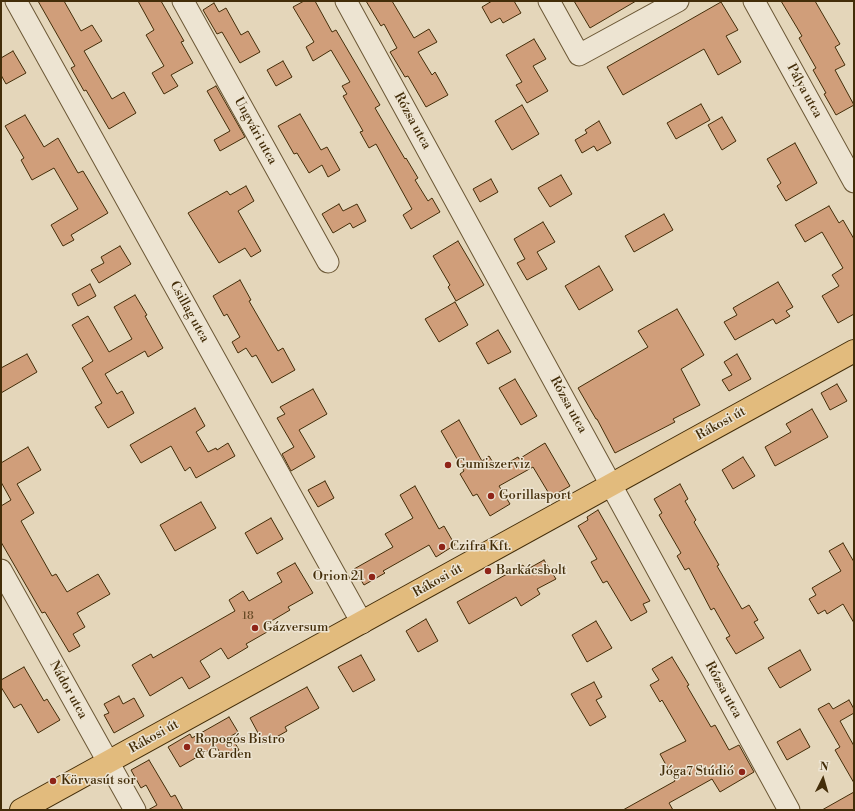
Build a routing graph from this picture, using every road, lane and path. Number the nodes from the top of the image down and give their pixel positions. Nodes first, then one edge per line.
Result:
1 (16, 1) edge
2 (183, 1) edge
3 (346, 1) edge
4 (549, 1) edge
5 (678, 1) edge
6 (754, 1) edge
7 (854, 182) edge
8 (328, 262) dead end
9 (854, 351) edge
10 (611, 485) junction
11 (1, 570) edge
12 (362, 623) junction
13 (108, 763) junction
14 (21, 810) edge
15 (135, 810) edge
16 (789, 810) edge

1 - 12 street, Csillag utca
2 - 8 street, Ungvári utca
3 - 10 street, Rózsa utca
4 - 5 street
6 - 7 street, Pálya utca
9 - 10 main road, Rákosi út
10 - 12 main road, Rákosi út
10 - 16 street, Rózsa utca
11 - 13 street, Nádor utca
12 - 13 main road, Rákosi út
13 - 14 main road, Rákosi út
13 - 15 street, Nádor utca

